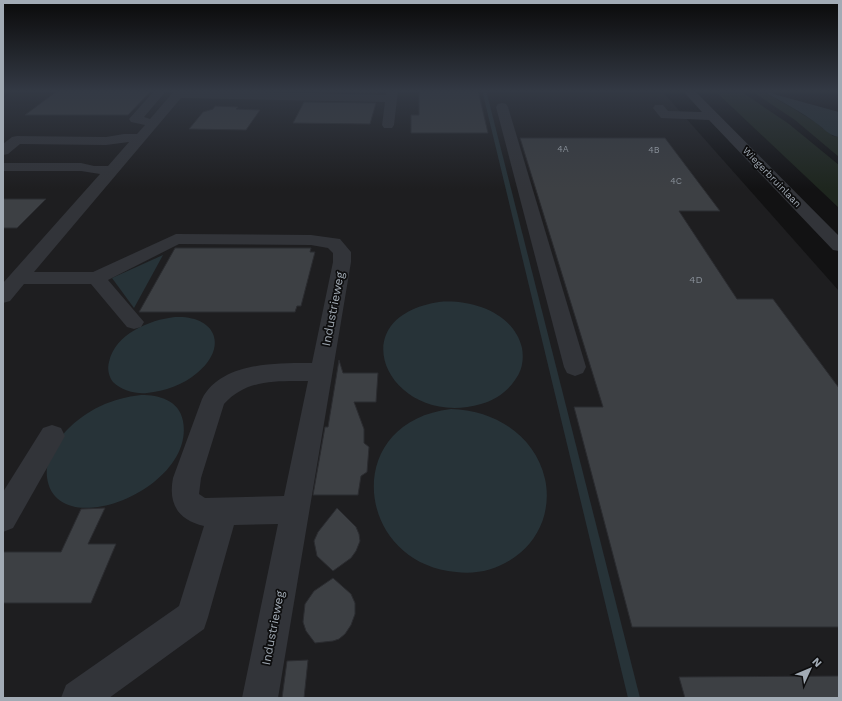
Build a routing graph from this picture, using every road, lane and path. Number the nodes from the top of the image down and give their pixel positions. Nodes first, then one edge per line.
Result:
1 (153, 123) edge
2 (506, 123) edge
3 (719, 123) edge
4 (140, 138) junction
5 (106, 141) junction
6 (3, 151) edge
7 (90, 159) junction
8 (3, 167) edge
9 (112, 170) junction
10 (839, 246) edge
11 (18, 278) junction
12 (96, 278) junction
13 (3, 296) edge
14 (134, 322) dead end
15 (575, 367) dead end
16 (321, 372) junction
17 (52, 436) dead end
18 (295, 510) junction
19 (223, 512) junction
20 (3, 518) edge
21 (79, 698) edge
22 (260, 698) edge

1 - 4 street
2 - 15 street
3 - 10 street, Wiegerbruinlaan
4 - 5 street
4 - 9 street
5 - 6 street
5 - 7 street
7 - 8 street
7 - 9 street
9 - 11 street
11 - 12 street, Industrieweg
11 - 13 street
12 - 14 street
12 - 16 street, Industrieweg
16 - 18 street, Industrieweg
16 - 19 street
17 - 20 street
18 - 19 street
18 - 22 street, Industrieweg
19 - 21 street

